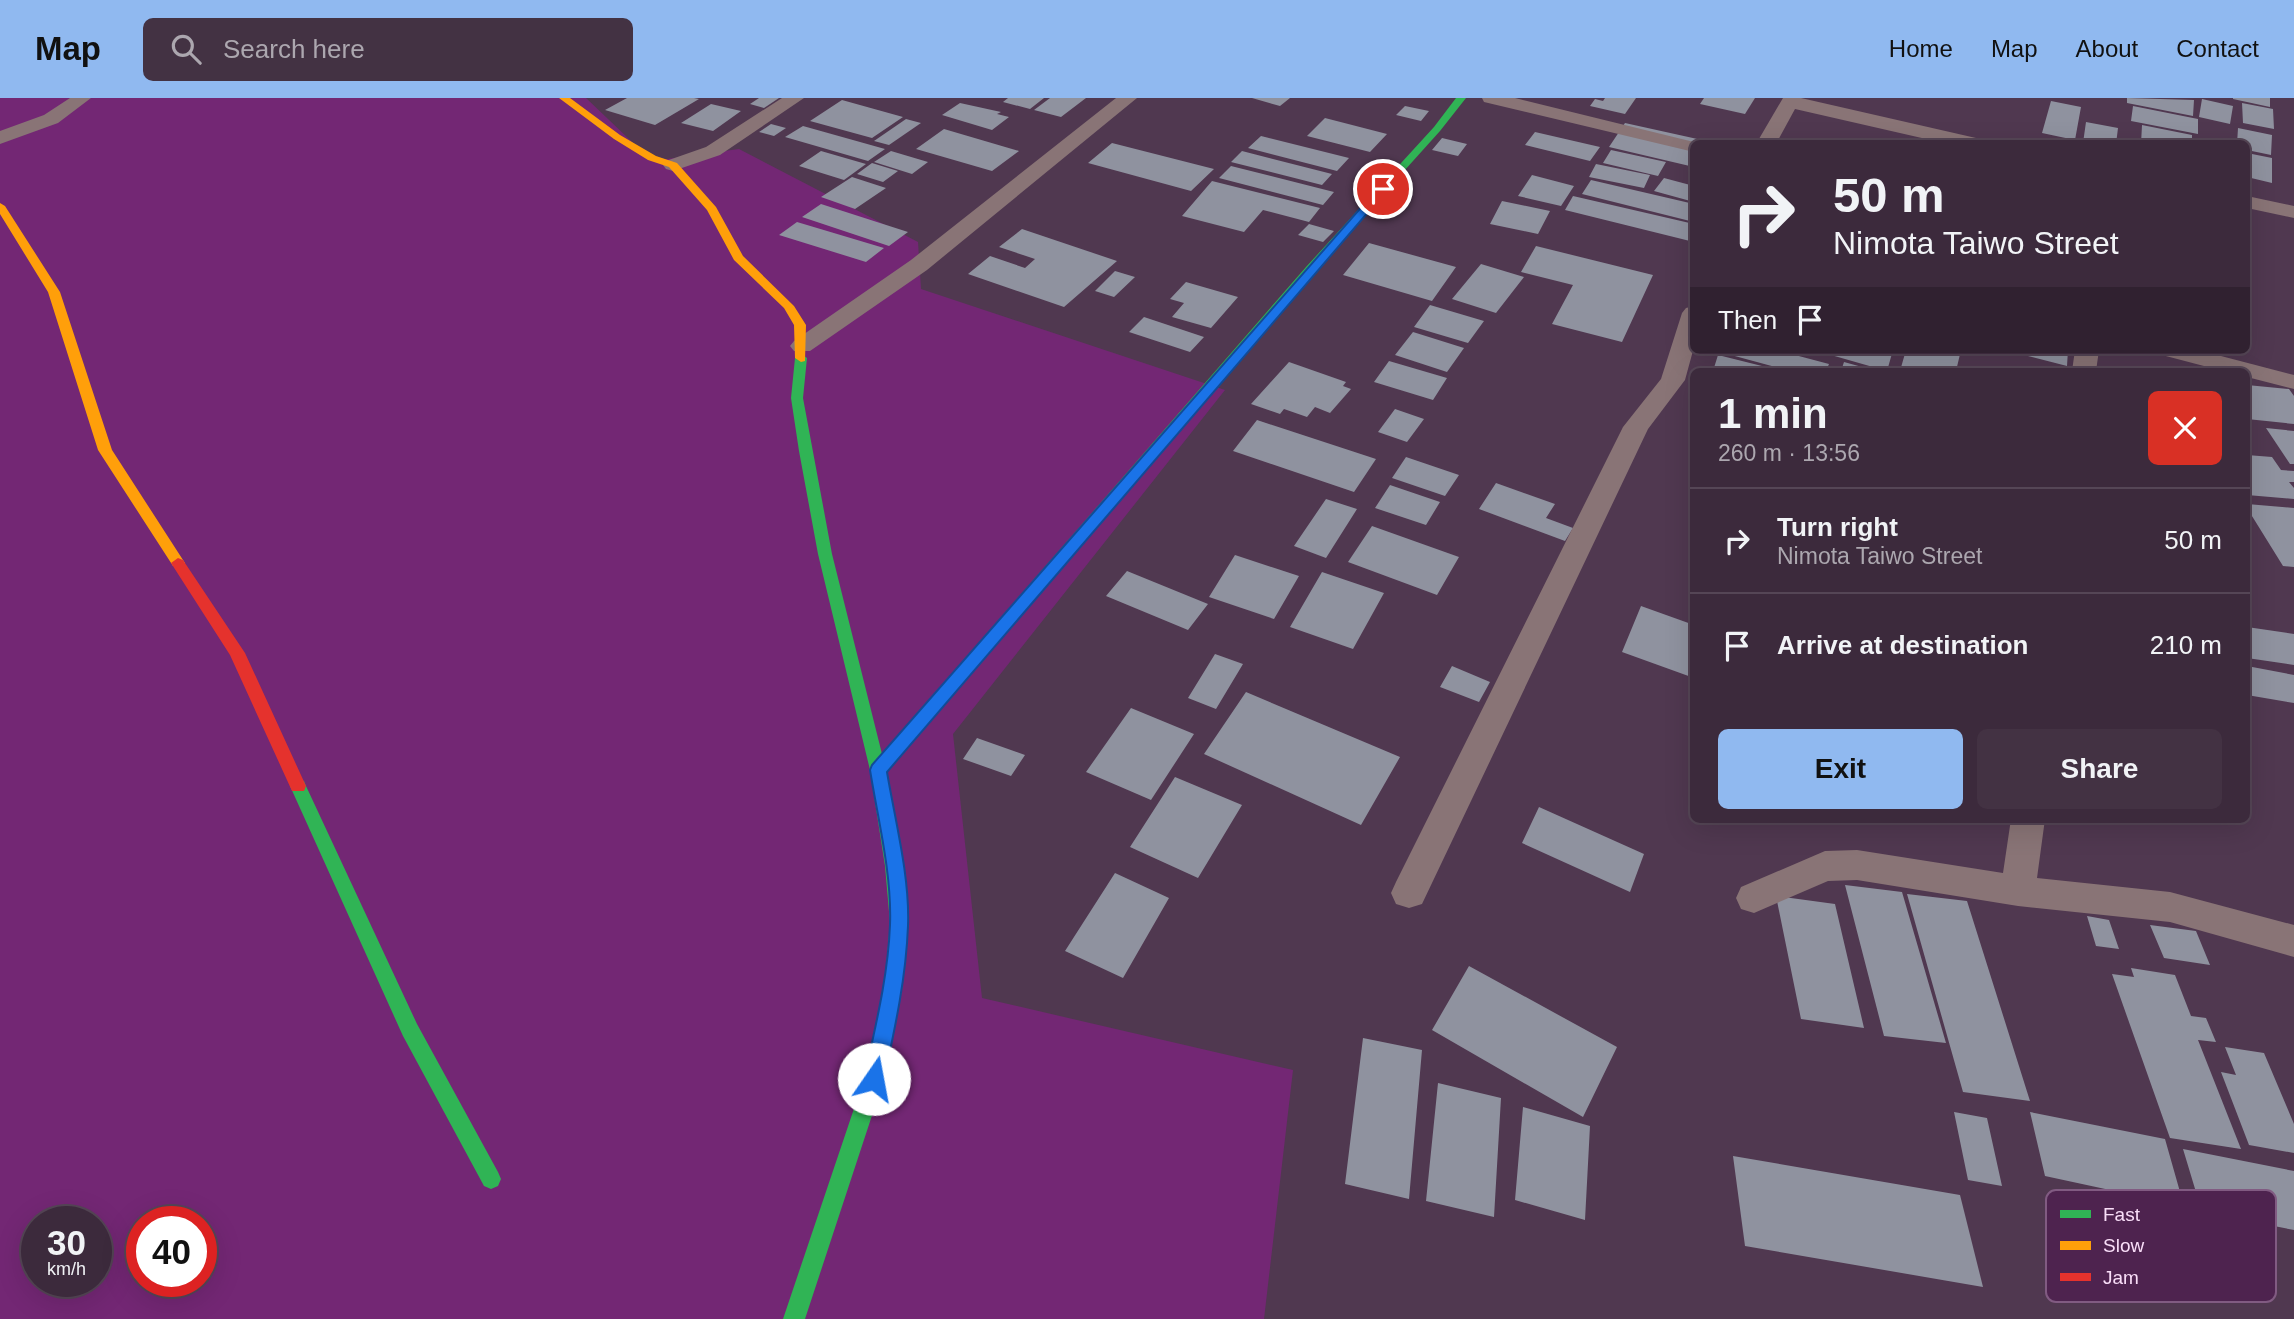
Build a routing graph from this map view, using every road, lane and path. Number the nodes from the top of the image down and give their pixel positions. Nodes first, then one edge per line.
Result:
1 (82, 98) edge
2 (564, 98) edge
3 (795, 98) edge
4 (1128, 98) edge
5 (1461, 98) edge
6 (1491, 98) edge
7 (1791, 100) edge
8 (0, 138) edge
9 (1768, 140) edge
10 (1959, 140) edge
11 (1690, 145) edge
12 (673, 164) junction
13 (2250, 203) edge
14 (0, 206) edge
15 (2294, 212) edge
16 (1690, 323) edge
17 (802, 346) junction
18 (2186, 354) edge
19 (2240, 368) edge
20 (2250, 371) edge
21 (2294, 382) edge
22 (878, 770) junction
23 (2027, 823) edge
24 (2018, 891) junction
25 (1409, 893) dead end
26 (1754, 898) dead end
27 (2294, 941) edge
28 (491, 1178) dead end
29 (794, 1319) edge

1 - 8 street
2 - 12 street
3 - 12 street
4 - 17 street
5 - 22 street
6 - 11 street
7 - 9 street
7 - 10 street
12 - 17 street
13 - 15 street
14 - 28 street
16 - 25 street
17 - 22 street
18 - 19 street
20 - 21 street
22 - 29 street
23 - 24 street
24 - 26 street
24 - 27 street

